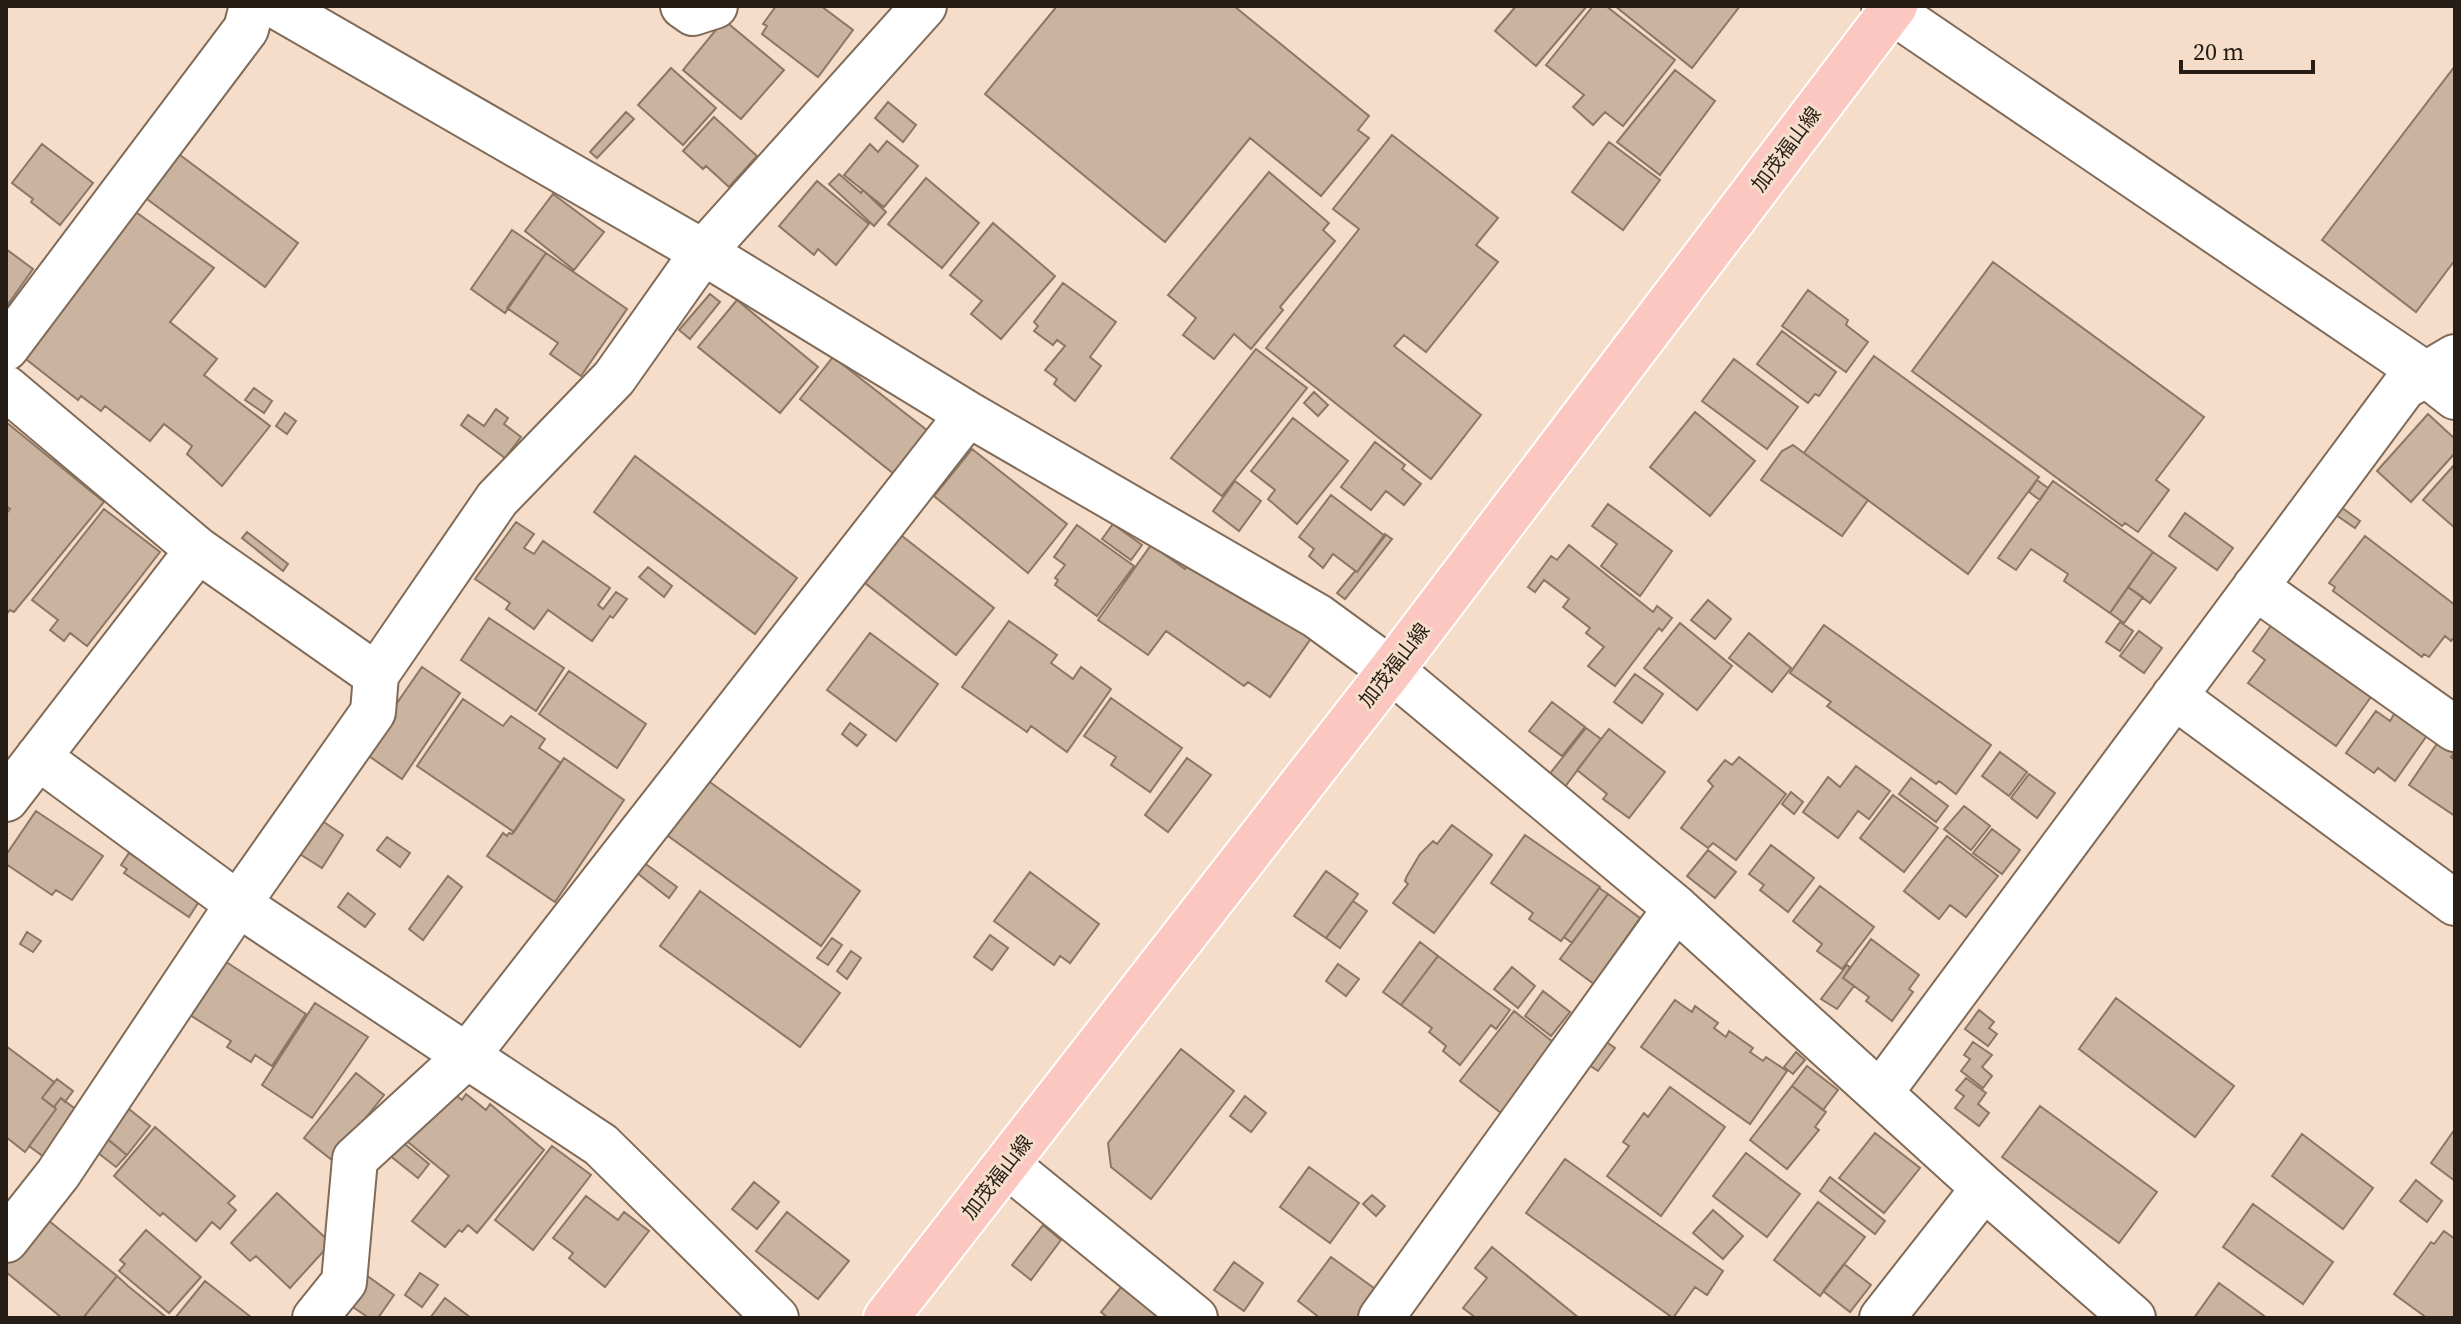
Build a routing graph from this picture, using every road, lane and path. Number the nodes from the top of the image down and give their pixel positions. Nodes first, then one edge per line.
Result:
1 (252, 6) edge
2 (276, 6) edge
3 (683, 6) edge
4 (715, 6) edge
5 (1890, 8) edge
6 (903, 14) edge
7 (703, 252) junction
8 (6, 348) edge
9 (2446, 376) edge
10 (6, 388) edge
11 (968, 414) junction
12 (198, 550) junction
13 (2255, 587) junction
14 (1391, 670) junction
15 (376, 675) junction
16 (2174, 696) junction
17 (2455, 729) edge
18 (38, 757) junction
19 (6, 799) edge
20 (2455, 903) edge
21 (238, 904) junction
22 (1676, 908) junction
23 (466, 1057) junction
24 (1880, 1093) junction
25 (1006, 1164) junction
26 (1984, 1188) junction
27 (6, 1240) edge
28 (315, 1318) edge
29 (776, 1318) edge
30 (886, 1318) edge
31 (1195, 1318) edge
32 (1381, 1318) edge
33 (1882, 1318) edge
34 (2133, 1318) edge

1 - 8 street
2 - 7 street
3 - 4 street
5 - 9 street
5 - 14 main road, 加茂福山線
6 - 7 street
7 - 11 street
7 - 15 street
9 - 13 street
10 - 12 street
11 - 14 street
11 - 23 street
12 - 15 street
12 - 18 street
13 - 16 street
13 - 17 street
14 - 22 street
14 - 25 main road, 加茂福山線
15 - 21 street
16 - 20 street
16 - 24 street
18 - 19 street
18 - 21 street
21 - 23 street
21 - 27 street
22 - 24 street
22 - 32 street
23 - 28 street
23 - 29 street
24 - 26 street
25 - 30 main road, 加茂福山線
25 - 31 street
26 - 33 street
26 - 34 street

